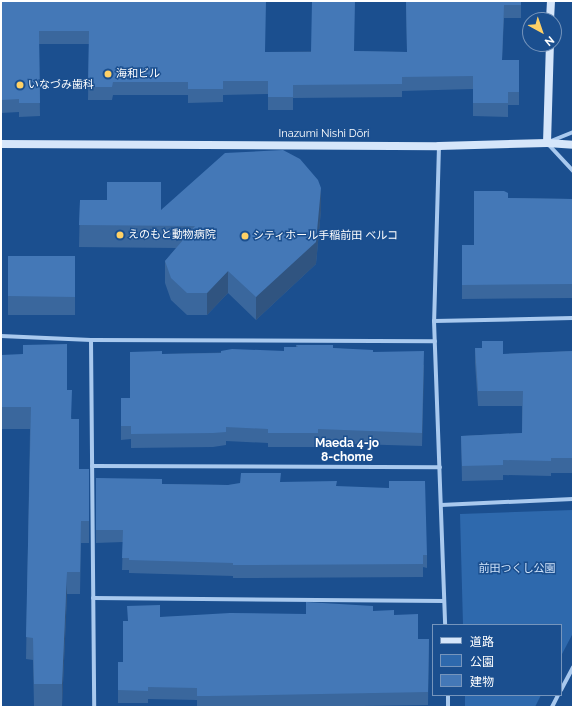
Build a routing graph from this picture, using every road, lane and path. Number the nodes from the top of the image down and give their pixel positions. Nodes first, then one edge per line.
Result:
1 (551, 1) edge
2 (550, 12) edge
3 (550, 52) edge
4 (573, 132) edge
5 (547, 143) junction
6 (1, 144) edge
7 (573, 145) edge
8 (439, 146) junction
9 (573, 171) edge
10 (573, 318) edge
11 (434, 321) junction
12 (1, 336) edge
13 (91, 340) junction
14 (435, 341) junction
15 (92, 466) junction
16 (440, 467) junction
17 (573, 499) edge
18 (441, 505) junction
19 (93, 598) junction
20 (444, 601) junction
21 (445, 624) edge
22 (573, 667) edge
23 (562, 688) edge
24 (448, 696) edge
25 (558, 696) edge
26 (94, 707) edge
27 (448, 707) edge
28 (552, 707) edge

1 - 2 street
3 - 5 street
4 - 5 street
5 - 7 street, Inazumi Nishi Dōri
5 - 8 street, Inazumi Nishi Dōri
5 - 9 street
6 - 8 street, Inazumi Nishi Dōri
8 - 11 street
10 - 11 street
11 - 14 street
12 - 13 street
13 - 14 street
13 - 15 street
14 - 16 street
15 - 16 street
15 - 19 street
16 - 18 street
17 - 18 street
18 - 20 street
19 - 20 street
19 - 26 street
20 - 21 street
22 - 23 street
24 - 27 street
25 - 28 street

